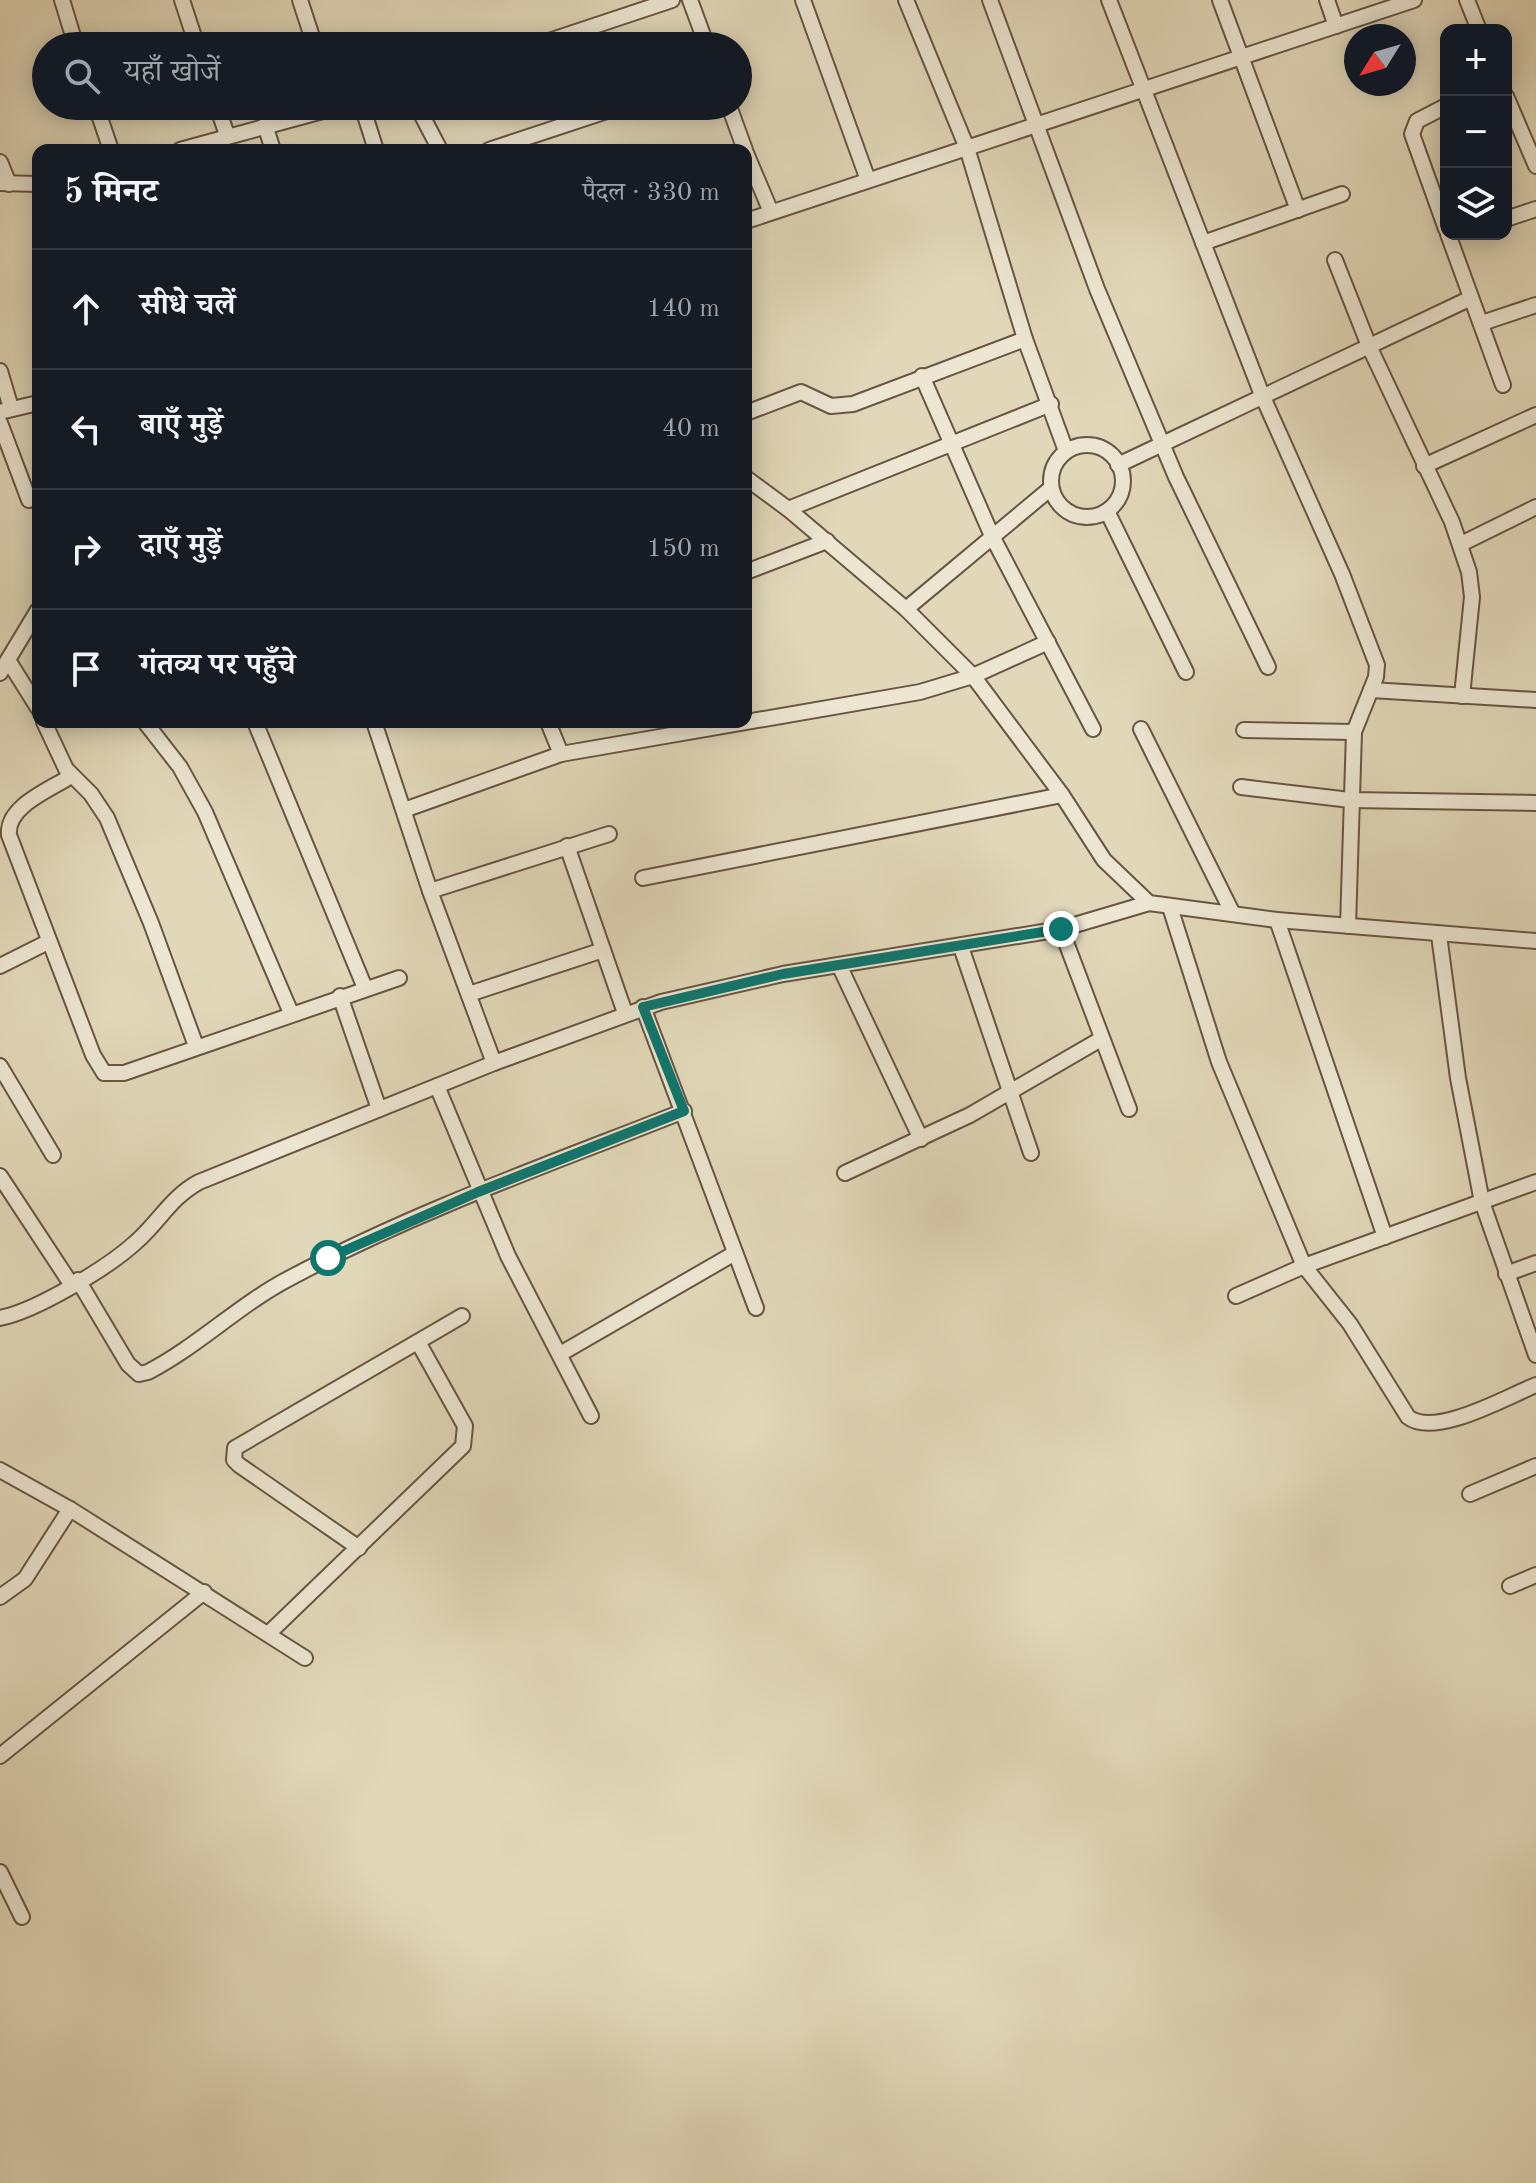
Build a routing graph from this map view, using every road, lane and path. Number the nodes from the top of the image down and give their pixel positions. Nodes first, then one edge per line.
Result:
1 (62, 0) edge
2 (182, 0) edge
3 (300, 0) edge
4 (672, 0) edge
5 (690, 0) edge
6 (803, 0) edge
7 (906, 0) edge
8 (990, 0) edge
9 (1109, 0) edge
10 (1220, 0) edge
11 (1327, 0) edge
12 (1414, 0) edge
13 (1467, 0) edge
14 (1477, 24) edge
15 (1336, 26) junction
16 (72, 32) edge
17 (192, 32) edge
18 (310, 32) edge
19 (576, 32) edge
20 (702, 32) edge
21 (1242, 57) junction
22 (1143, 89) junction
23 (1440, 109) edge
24 (1512, 110) edge
25 (101, 120) edge
26 (222, 120) edge
27 (284, 120) edge
28 (366, 120) edge
29 (424, 120) edge
30 (580, 120) edge
31 (734, 120) edge
32 (1037, 124) junction
33 (265, 125) junction
34 (227, 135) junction
35 (109, 144) edge
36 (199, 144) edge
37 (271, 144) edge
38 (374, 144) edge
39 (437, 144) edge
40 (507, 144) edge
41 (742, 144) edge
42 (967, 148) junction
43 (0, 162) edge
44 (1536, 166) edge
45 (752, 168) edge
46 (868, 180) junction
47 (5, 183) edge
48 (32, 184) edge
49 (1342, 194) dead end
50 (1440, 204) edge
51 (1536, 209) edge
52 (1298, 210) junction
53 (771, 212) junction
54 (1512, 217) edge
55 (752, 219) edge
56 (1454, 240) edge
57 (1203, 243) junction
58 (1335, 260) dead end
59 (1471, 298) junction
60 (1536, 305) edge
61 (1482, 323) junction
62 (1025, 339) junction
63 (1369, 346) junction
64 (0, 371) edge
65 (922, 376) junction
66 (1503, 385) dead end
67 (1262, 395) junction
68 (32, 404) edge
69 (1051, 404) junction
70 (6, 410) edge
71 (752, 411) edge
72 (1536, 415) edge
73 (0, 423) edge
74 (951, 441) junction
75 (1162, 441) junction
76 (1066, 451) junction
77 (1118, 465) junction
78 (1424, 466) junction
79 (752, 484) edge
80 (1051, 488) junction
81 (29, 500) dead end
82 (1536, 507) edge
83 (788, 509) junction
84 (1107, 511) junction
85 (992, 536) junction
86 (827, 541) junction
87 (1461, 544) junction
88 (752, 570) edge
89 (906, 609) junction
90 (32, 620) edge
91 (1048, 642) junction
92 (4, 666) edge
93 (1268, 667) dead end
94 (1186, 672) dead end
95 (973, 676) junction
96 (1371, 690) junction
97 (1462, 696) junction
98 (1536, 700) edge
99 (32, 701) edge
100 (752, 722) edge
101 (47, 728) edge
102 (150, 728) edge
103 (257, 728) edge
104 (376, 728) edge
105 (550, 728) edge
106 (716, 728) edge
107 (1093, 729) dead end
108 (1141, 729) dead end
109 (1244, 730) dead end
110 (1354, 732) junction
111 (561, 754) junction
112 (71, 776) junction
113 (1241, 787) dead end
114 (1062, 795) junction
115 (1350, 800) junction
116 (1536, 803) edge
117 (404, 810) junction
118 (609, 834) dead end
119 (567, 846) junction
120 (643, 878) dead end
121 (430, 891) junction
122 (1149, 903) junction
123 (1170, 907) junction
124 (1233, 914) junction
125 (1277, 920) junction
126 (1348, 926) junction
127 (1061, 929) junction
128 (1439, 935) junction
129 (1536, 941) edge
130 (48, 942) junction
131 (961, 947) junction
132 (603, 950) junction
133 (839, 965) junction
134 (0, 966) edge
135 (399, 978) dead end
136 (365, 988) junction
137 (469, 994) junction
138 (340, 996) junction
139 (643, 1007) junction
140 (291, 1013) junction
141 (625, 1013) junction
142 (1101, 1039) junction
143 (196, 1046) junction
144 (494, 1063) junction
145 (0, 1066) edge
146 (437, 1086) junction
147 (1011, 1088) junction
148 (379, 1109) junction
149 (1129, 1109) dead end
150 (684, 1111) junction
151 (921, 1139) junction
152 (1031, 1153) dead end
153 (53, 1155) dead end
154 (845, 1173) dead end
155 (0, 1176) edge
156 (1536, 1182) edge
157 (478, 1192) junction
158 (1482, 1202) junction
159 (1385, 1237) junction
160 (735, 1253) junction
161 (1536, 1263) edge
162 (1304, 1266) junction
163 (1506, 1274) junction
164 (75, 1282) junction
165 (1236, 1296) dead end
166 (756, 1308) dead end
167 (462, 1316) dead end
168 (0, 1318) edge
169 (418, 1342) junction
170 (560, 1354) junction
171 (1536, 1355) edge
172 (1536, 1385) edge
173 (591, 1416) dead end
174 (1536, 1466) edge
175 (0, 1470) edge
176 (1470, 1494) dead end
177 (70, 1509) junction
178 (359, 1548) junction
179 (1536, 1575) edge
180 (1510, 1586) dead end
181 (204, 1592) junction
182 (0, 1597) edge
183 (268, 1634) junction
184 (305, 1658) dead end
185 (0, 1756) edge
186 (0, 1872) edge
187 (22, 1917) dead end

1 - 16 street
2 - 17 street
3 - 18 street
4 - 19 street
5 - 20 street
6 - 46 street
7 - 42 street
8 - 32 street
9 - 22 street
10 - 21 street
11 - 15 street
12 - 15 street
13 - 14 street
15 - 21 street
21 - 22 street
21 - 52 street
22 - 32 street
22 - 57 street
23 - 50 street
24 - 44 street
25 - 35 street
26 - 34 street
27 - 33 street
28 - 38 street
29 - 39 street
30 - 40 street
31 - 41 street
32 - 42 street
32 - 75 street
33 - 34 street
33 - 37 street
34 - 36 street
42 - 46 street
42 - 62 street
43 - 47 street
45 - 53 street
46 - 53 street
47 - 48 street
49 - 52 street
51 - 54 street
52 - 57 street
53 - 55 street
56 - 59 street
57 - 67 street
58 - 63 street
59 - 61 street
59 - 63 street
60 - 61 street
61 - 66 street
62 - 65 street
62 - 69 street
63 - 67 street
63 - 78 street
64 - 70 street
65 - 71 street
65 - 74 street
67 - 75 street
67 - 96 street
68 - 70 street
69 - 74 street
69 - 76 street
72 - 78 street
73 - 81 street
74 - 83 street
74 - 85 street
75 - 77 street
75 - 93 street
76 - 77 street
76 - 80 street
77 - 84 street
78 - 87 street
79 - 83 street
80 - 84 street
80 - 85 street
82 - 87 street
83 - 86 street
84 - 94 street
85 - 89 street
85 - 91 street
86 - 88 street
86 - 89 street
87 - 97 street
89 - 95 street
90 - 92 street
91 - 95 street
91 - 107 street
92 - 99 street
95 - 100 street
95 - 114 street
96 - 97 street
96 - 110 street
97 - 98 street
101 - 112 street
102 - 140 street
103 - 136 street
104 - 117 street
105 - 111 street
106 - 111 street
108 - 124 street
109 - 110 street
110 - 115 street
111 - 117 street
112 - 130 street
112 - 143 street
113 - 115 street
114 - 120 street
114 - 122 street
115 - 116 street
115 - 126 street
117 - 121 street
118 - 119 street
119 - 121 street
119 - 132 street
121 - 137 street
122 - 123 street
122 - 127 street
123 - 124 street
123 - 162 street
124 - 125 street
125 - 126 street
125 - 159 street
126 - 128 street
127 - 131 street
127 - 142 street
128 - 129 street
128 - 158 street
130 - 134 street
130 - 143 street
131 - 133 street
131 - 147 street
132 - 137 street
132 - 141 street
133 - 139 street
133 - 151 street
135 - 136 street
136 - 138 street
137 - 144 street
138 - 140 street
138 - 148 street
139 - 141 street
139 - 150 street
140 - 143 street
141 - 144 street
142 - 147 street
142 - 149 street
144 - 146 street
145 - 153 street
146 - 148 street
146 - 157 street
147 - 151 street
147 - 152 street
148 - 164 street
150 - 157 street
150 - 160 street
151 - 154 street
155 - 164 street
156 - 158 street
157 - 164 street
157 - 170 street
158 - 159 street
158 - 163 street
159 - 162 street
160 - 166 street
160 - 170 street
161 - 163 street
162 - 165 street
162 - 172 street
163 - 171 street
164 - 168 street
167 - 169 street
169 - 178 street
169 - 178 street
170 - 173 street
174 - 176 street
175 - 177 street
177 - 181 street
177 - 182 street
178 - 183 street
179 - 180 street
181 - 183 street
181 - 185 street
183 - 184 street
186 - 187 street

